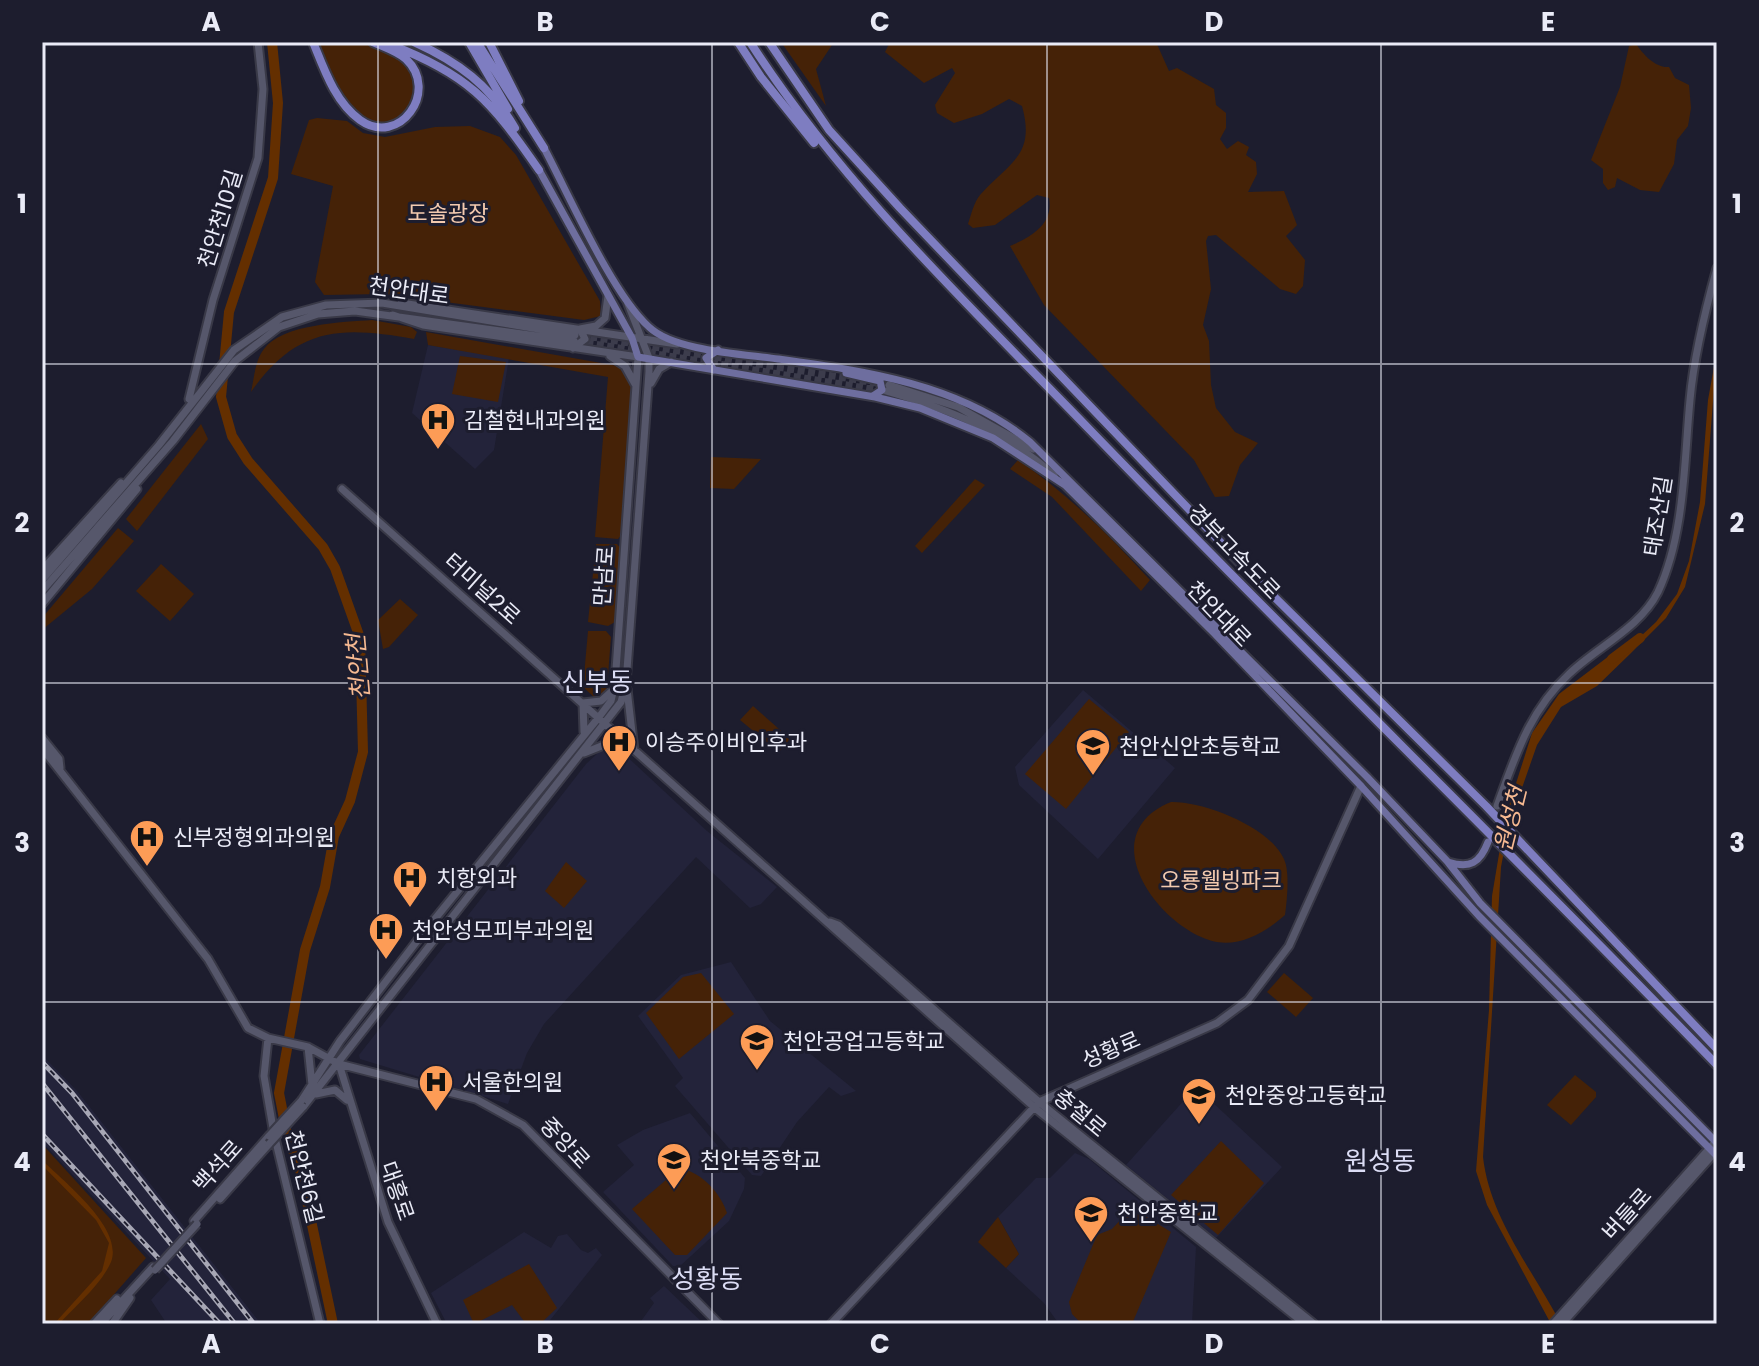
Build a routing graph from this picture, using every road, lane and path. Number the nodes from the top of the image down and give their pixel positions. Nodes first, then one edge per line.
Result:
1 (258, 42) edge
2 (313, 42) edge
3 (373, 42) edge
4 (384, 42) edge
5 (414, 42) edge
6 (429, 42) edge
7 (469, 42) edge
8 (477, 42) edge
9 (487, 42) edge
10 (738, 42) edge
11 (750, 42) edge
12 (769, 42) edge
13 (461, 66) junction
14 (544, 148) junction
15 (539, 170) junction
16 (888, 221) junction
17 (1717, 268) edge
18 (622, 290) junction
19 (606, 291) junction
20 (575, 338) junction
21 (632, 338) junction
22 (643, 339) junction
23 (708, 348) junction
24 (720, 350) junction
25 (597, 352) junction
26 (638, 357) junction
27 (649, 358) junction
28 (671, 362) junction
29 (803, 362) junction
30 (719, 372) junction
31 (637, 390) junction
32 (647, 393) junction
33 (871, 396) junction
34 (197, 403) junction
35 (173, 441) junction
36 (159, 445) junction
37 (1057, 467) junction
38 (1065, 485) junction
39 (342, 489) dead end
40 (103, 515) junction
41 (42, 570) edge
42 (42, 580) edge
43 (42, 591) edge
44 (42, 604) edge
45 (626, 683) junction
46 (615, 688) junction
47 (624, 694) junction
48 (583, 703) junction
49 (602, 720) junction
50 (42, 738) edge
51 (580, 741) junction
52 (42, 748) edge
53 (634, 750) junction
54 (575, 754) junction
55 (60, 768) junction
56 (1361, 786) junction
57 (1497, 806) dead end
58 (1488, 842) dead end
59 (1447, 861) junction
60 (354, 1023) junction
61 (364, 1029) junction
62 (271, 1039) junction
63 (308, 1047) junction
64 (1717, 1049) edge
65 (331, 1058) junction
66 (339, 1064) junction
67 (1717, 1065) edge
68 (311, 1088) junction
69 (311, 1098) junction
70 (347, 1100) junction
71 (303, 1103) junction
72 (1037, 1105) junction
73 (1715, 1149) edge
74 (154, 1268) junction
75 (135, 1286) junction
76 (1567, 1313) junction
77 (94, 1324) edge
78 (106, 1324) edge
79 (320, 1324) edge
80 (437, 1324) edge
81 (719, 1324) edge
82 (831, 1324) edge
83 (1305, 1324) edge
84 (1314, 1324) edge
85 (1553, 1324) edge
86 (1562, 1324) edge

1 - 34 street, 천안천10길
2 - 3 highway
4 - 15 highway
5 - 13 highway
6 - 13 highway
7 - 15 highway, 만남로
8 - 14 highway
9 - 14 highway
10 - 16 highway
11 - 16 highway, 경부고속도로
12 - 64 highway, 경부고속도로
13 - 15 highway
14 - 18 main road
15 - 19 main road, 만남로
16 - 67 highway, 경부고속도로
17 - 57 street, 태조산길
18 - 22 street
18 - 23 main road
19 - 20 street
19 - 21 main road, 만남로
20 - 21 street
20 - 25 street
20 - 34 street, 천안대로
20 - 34 street, 천안대로
21 - 22 street
21 - 26 main road, 만남로
22 - 23 street
22 - 27 street
23 - 24 main road
24 - 29 main road
24 - 30 main road
25 - 26 street
25 - 31 street
26 - 27 main road
26 - 31 street, 만남로
27 - 28 main road
27 - 32 street, 만남로
28 - 30 main road
28 - 32 street
29 - 33 main road
29 - 37 main road
30 - 33 main road
31 - 46 street, 만남로
32 - 45 street, 만남로
33 - 38 main road
34 - 35 street
34 - 36 street
35 - 40 street
35 - 44 street
36 - 40 street
36 - 41 street
37 - 38 street, 천안대로
37 - 59 main road, 천안대로
38 - 56 main road, 천안대로
39 - 48 street, 터미널2로
40 - 42 street
40 - 43 street
45 - 47 street, 만남로
45 - 53 street
46 - 47 street
46 - 48 street
46 - 49 street, 만남로
47 - 49 street, 만남로
48 - 49 street, 터미널2로
48 - 51 street
49 - 51 street, 만남로
49 - 53 street, 충절로
49 - 54 street, 만남로
50 - 55 street
51 - 54 street, 만남로
52 - 55 street
53 - 54 street
53 - 72 street, 충절로
54 - 60 street, 만남로
54 - 61 street, 만남로
55 - 62 street
56 - 72 street, 성황로
56 - 73 main road, 천안대로
58 - 59 main road
59 - 73 main road, 천안대로
60 - 61 street
60 - 65 street, 만남로
61 - 66 street, 만남로
62 - 63 street
62 - 79 street, 천안천6길
63 - 65 street
63 - 68 street
65 - 66 street
65 - 68 street
66 - 69 street
66 - 70 street, 대흥로
66 - 81 street, 중앙로
68 - 71 street
69 - 70 street
69 - 71 street
70 - 80 street, 대흥로
71 - 74 street, 백석로, bridge
72 - 82 street, 성황로
72 - 83 street, 충절로
72 - 84 street, 충절로
73 - 76 street, 버들로
74 - 75 street
74 - 78 street
75 - 77 street
75 - 78 street
76 - 85 street
76 - 86 street

